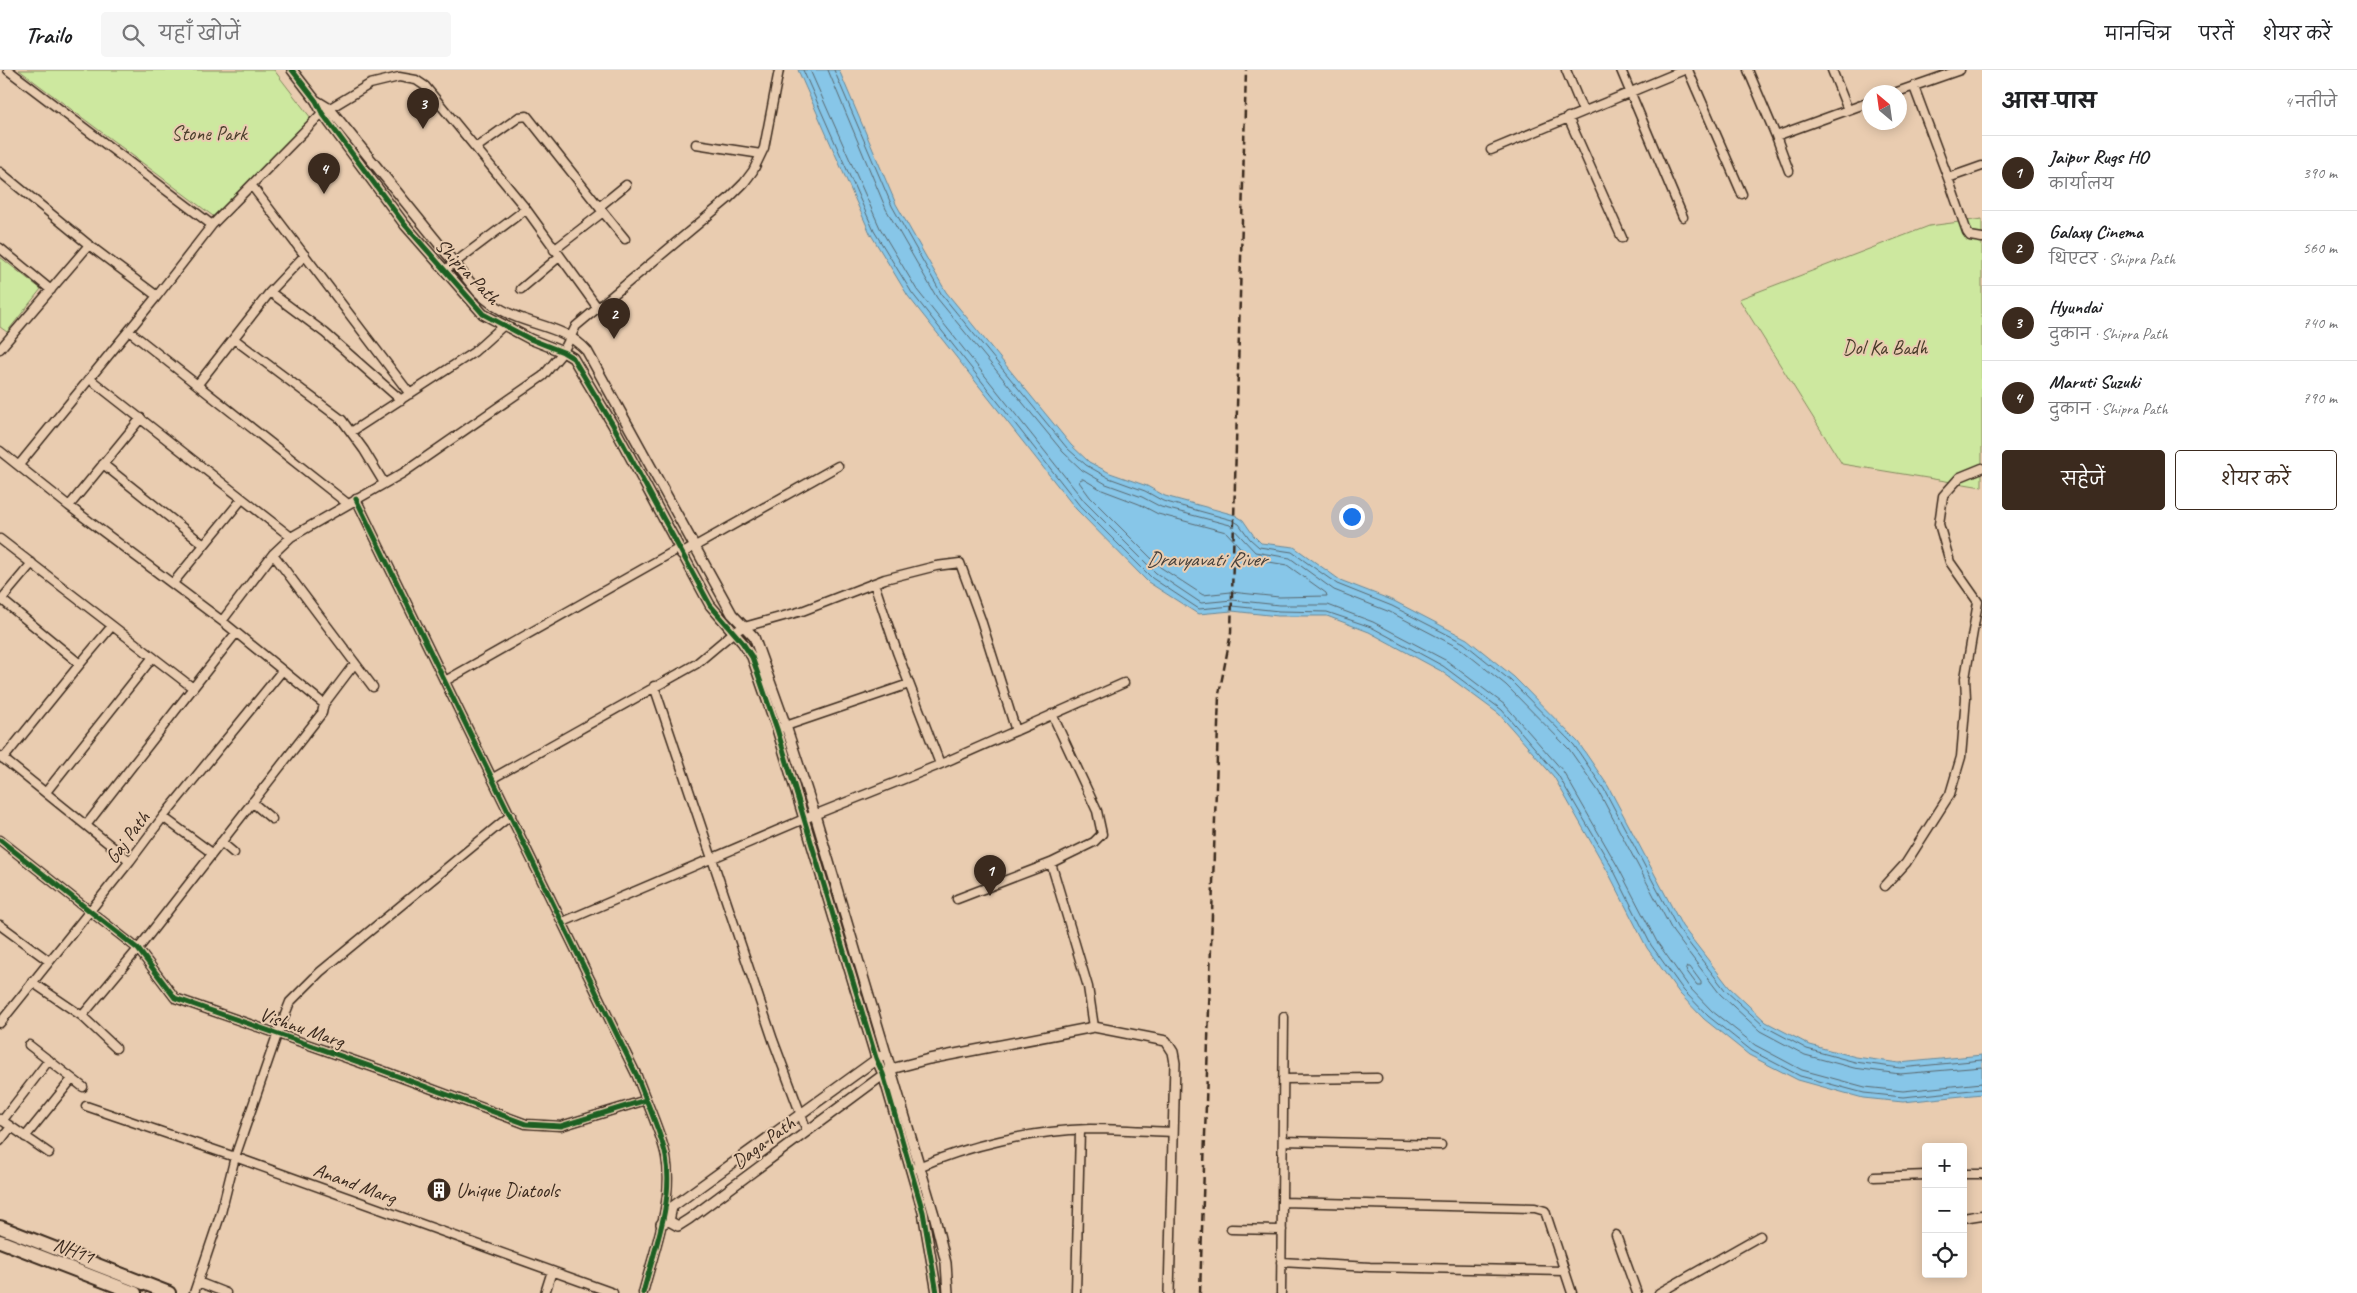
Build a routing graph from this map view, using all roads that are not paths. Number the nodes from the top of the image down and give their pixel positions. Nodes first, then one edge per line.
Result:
1 (8, 70) edge
2 (292, 70) edge
3 (779, 70) edge
4 (1566, 70) edge
5 (1621, 70) edge
6 (1684, 70) edge
7 (1688, 70) edge
8 (1748, 70) edge
9 (1832, 70) edge
10 (1958, 70) edge
11 (1914, 87) junction
12 (1907, 89) edge
13 (1630, 92) junction
14 (1862, 105) edge
15 (1848, 110) junction
16 (326, 111) junction
17 (1583, 111) junction
18 (1568, 117) junction
19 (1776, 136) junction
20 (696, 144) dead end
21 (477, 147) junction
22 (1492, 150) dead end
23 (761, 154) junction
24 (1982, 166) edge
25 (1789, 171) dead end
26 (0, 172) edge
27 (1948, 178) junction
28 (252, 186) junction
29 (626, 186) dead end
30 (1742, 194) dead end
31 (526, 209) junction
32 (601, 210) junction
33 (1683, 217) dead end
34 (212, 225) junction
35 (1622, 238) dead end
36 (1982, 238) edge
37 (625, 239) dead end
38 (89, 244) junction
39 (0, 248) edge
40 (554, 250) junction
41 (305, 255) junction
42 (559, 257) junction
43 (455, 263) junction
44 (445, 270) junction
45 (520, 289) dead end
46 (51, 290) junction
47 (270, 292) junction
48 (157, 296) junction
49 (597, 307) junction
50 (504, 325) junction
51 (129, 331) junction
52 (571, 336) junction
53 (3, 339) edge
54 (234, 339) junction
55 (0, 349) edge
56 (563, 352) junction
57 (90, 379) junction
58 (198, 384) junction
59 (410, 394) junction
60 (401, 400) junction
61 (141, 418) junction
62 (351, 432) junction
63 (0, 450) edge
64 (103, 464) junction
65 (19, 466) junction
66 (838, 466) dead end
67 (1982, 468) edge
68 (384, 483) junction
69 (242, 499) junction
70 (356, 499) junction
71 (348, 504) junction
72 (68, 506) junction
73 (291, 537) junction
74 (0, 538) edge
75 (204, 545) junction
76 (696, 547) junction
77 (680, 552) junction
78 (273, 554) junction
79 (32, 563) junction
80 (874, 583) junction
81 (173, 584) junction
82 (1, 600) edge
83 (1980, 601) edge
84 (222, 621) junction
85 (112, 626) junction
86 (744, 627) junction
87 (734, 632) junction
88 (236, 633) junction
89 (153, 656) junction
90 (355, 663) junction
91 (80, 664) junction
92 (282, 671) junction
93 (445, 681) junction
94 (1124, 683) dead end
95 (909, 684) junction
96 (654, 686) junction
97 (374, 687) dead end
98 (193, 688) junction
99 (324, 704) junction
100 (1052, 714) junction
101 (782, 728) junction
102 (1016, 731) junction
103 (2, 758) edge
104 (940, 764) junction
105 (493, 778) junction
106 (46, 792) junction
107 (252, 802) junction
108 (511, 815) junction
109 (815, 815) junction
110 (163, 817) junction
111 (272, 819) dead end
112 (804, 819) junction
113 (87, 824) junction
114 (0, 840) edge
115 (221, 842) junction
116 (212, 853) junction
117 (234, 853) dead end
118 (711, 859) junction
119 (130, 861) junction
120 (1052, 863) junction
121 (1885, 886) dead end
122 (957, 899) dead end
123 (89, 912) junction
124 (563, 922) junction
125 (1, 928) edge
126 (138, 949) junction
127 (49, 961) junction
128 (32, 982) junction
129 (82, 1016) junction
130 (1284, 1017) dead end
131 (0, 1023) edge
132 (1094, 1027) junction
133 (277, 1035) junction
134 (30, 1045) dead end
135 (116, 1048) dead end
136 (886, 1052) junction
137 (876, 1058) junction
138 (48, 1060) junction
139 (887, 1071) junction
140 (1377, 1078) dead end
141 (72, 1079) junction
142 (1284, 1079) junction
143 (83, 1087) dead end
144 (646, 1100) junction
145 (86, 1106) dead end
146 (800, 1113) junction
147 (1, 1120) edge
148 (11, 1127) junction
149 (1080, 1130) junction
150 (807, 1131) junction
151 (1174, 1132) junction
152 (25, 1137) junction
153 (0, 1141) edge
154 (1283, 1141) junction
155 (1441, 1145) dead end
156 (48, 1153) dead end
157 (235, 1157) junction
158 (920, 1166) junction
159 (910, 1170) junction
160 (1967, 1174) edge
161 (1982, 1174) edge
162 (1922, 1175) edge
163 (1874, 1177) dead end
164 (1282, 1202) junction
165 (1982, 1214) edge
166 (1967, 1217) edge
167 (665, 1222) junction
168 (0, 1227) edge
169 (1232, 1229) dead end
170 (1282, 1230) junction
171 (1616, 1234) dead end
172 (1760, 1236) dead end
173 (0, 1241) edge
174 (1281, 1262) junction
175 (552, 1271) junction
176 (1564, 1271) junction
177 (198, 1282) junction
178 (117, 1290) edge
179 (135, 1293) edge
180 (169, 1293) edge
181 (194, 1293) edge
182 (226, 1293) edge
183 (544, 1293) edge
184 (612, 1293) edge
185 (643, 1293) edge
186 (937, 1293) edge
187 (948, 1293) edge
188 (1076, 1293) edge
189 (1169, 1293) edge
190 (1281, 1293) edge
191 (1572, 1293) edge
192 (1637, 1293) edge
193 (1659, 1293) edge

1 - 34 street
2 - 16 street, Shipra Path
3 - 23 street
4 - 17 street
5 - 13 street
6 - 13 street
7 - 30 street
8 - 19 street
9 - 15 street
10 - 11 street
11 - 12 street
11 - 27 street
13 - 17 street
13 - 33 street
14 - 15 street
15 - 19 street
16 - 21 street
16 - 28 street
16 - 43 street
16 - 44 street, Shipra Path
17 - 18 street
18 - 22 street
18 - 35 street
19 - 25 street
20 - 23 street
21 - 31 street
21 - 32 street
23 - 49 street
24 - 27 street
26 - 38 street
27 - 36 street
28 - 34 street
28 - 41 street
29 - 32 street
31 - 40 street
31 - 43 street
32 - 37 street
32 - 40 street
34 - 48 street
38 - 46 street
38 - 48 street
39 - 46 street
40 - 42 street
41 - 47 street
41 - 59 street
42 - 45 street
42 - 49 street
43 - 44 street
43 - 52 street
44 - 50 street, Shipra Path
46 - 53 street
47 - 54 street
47 - 60 street
48 - 51 street
49 - 52 street
50 - 56 street, Shipra Path
50 - 59 street
51 - 57 street
51 - 58 street
52 - 56 street
52 - 76 street
53 - 55 street
54 - 58 street
54 - 62 street
56 - 68 street
56 - 77 street, Shipra Path
57 - 61 street
57 - 65 street
58 - 71 street
59 - 60 street
60 - 62 street
61 - 64 street
61 - 69 street
62 - 68 street
63 - 65 street
64 - 72 street
64 - 75 street
65 - 72 street
66 - 76 street
67 - 83 street
68 - 70 street
69 - 73 street
69 - 75 street
70 - 71 street
70 - 93 street
71 - 73 street
72 - 81 street
73 - 78 street
74 - 79 street
75 - 81 street
76 - 77 street
76 - 86 street
77 - 87 street, Shipra Path
77 - 93 street
78 - 84 street
78 - 90 street
79 - 82 street
79 - 85 street
80 - 86 street
80 - 95 street
80 - 102 street
81 - 84 street
82 - 91 street
83 - 121 street
84 - 88 street
85 - 89 street
85 - 91 street
86 - 87 street
86 - 101 street
87 - 96 street
87 - 101 street, Shipra Path
88 - 92 street
88 - 98 street
89 - 98 street
89 - 106 street
90 - 97 street
90 - 99 street
91 - 103 street
92 - 99 street
92 - 110 street, Gaj Path
93 - 105 street
94 - 100 street
95 - 101 street
95 - 104 street
96 - 105 street
96 - 118 street
98 - 113 street
99 - 107 street
100 - 102 street
100 - 120 street
101 - 109 street
101 - 112 street
102 - 104 street
103 - 106 street
104 - 109 street
105 - 108 street
106 - 113 street
107 - 111 street
107 - 115 street
108 - 124 street
108 - 133 street
109 - 112 street
109 - 136 street
110 - 116 street
110 - 119 street, Gaj Path
112 - 118 street
112 - 137 street
113 - 119 street
114 - 123 street, Vishnu Marg
115 - 116 street
115 - 117 street
116 - 126 street
118 - 124 street
118 - 146 street
119 - 123 street, Gaj Path
120 - 122 street
120 - 132 street
123 - 126 street, Vishnu Marg
123 - 127 street, Gaj Path
124 - 144 street
125 - 127 street
126 - 129 street
126 - 133 street, Vishnu Marg
127 - 128 street, Gaj Path
128 - 129 street
128 - 131 street, Gaj Path
129 - 135 street
130 - 142 street
132 - 139 street
132 - 151 street
133 - 144 street, Vishnu Marg
133 - 157 street
134 - 138 street
136 - 137 street
136 - 139 street
137 - 139 street
137 - 146 street
138 - 141 street
138 - 147 street
139 - 150 street, Daga Path
139 - 158 street
139 - 159 street
140 - 142 street
141 - 143 street
141 - 152 street
142 - 154 street
144 - 167 street
145 - 157 street, Anand Marg
146 - 150 street
146 - 167 street
147 - 148 street
148 - 152 street
148 - 153 street
149 - 151 street
149 - 158 street
149 - 188 street
150 - 167 street, Daga Path
151 - 189 street
152 - 156 street
154 - 155 street
154 - 164 street
157 - 175 street, Anand Marg
157 - 177 street
158 - 159 street
158 - 187 street
159 - 186 street
160 - 161 street
162 - 163 street
164 - 170 street
164 - 176 street
165 - 166 street
167 - 185 street
168 - 180 highway
169 - 170 street
170 - 174 street
171 - 192 street
172 - 193 street
173 - 178 highway, NH11
174 - 176 street
174 - 190 street
175 - 183 street
175 - 184 street, Anand Marg
176 - 191 street
177 - 181 street
177 - 182 street
178 - 179 highway, NH11

